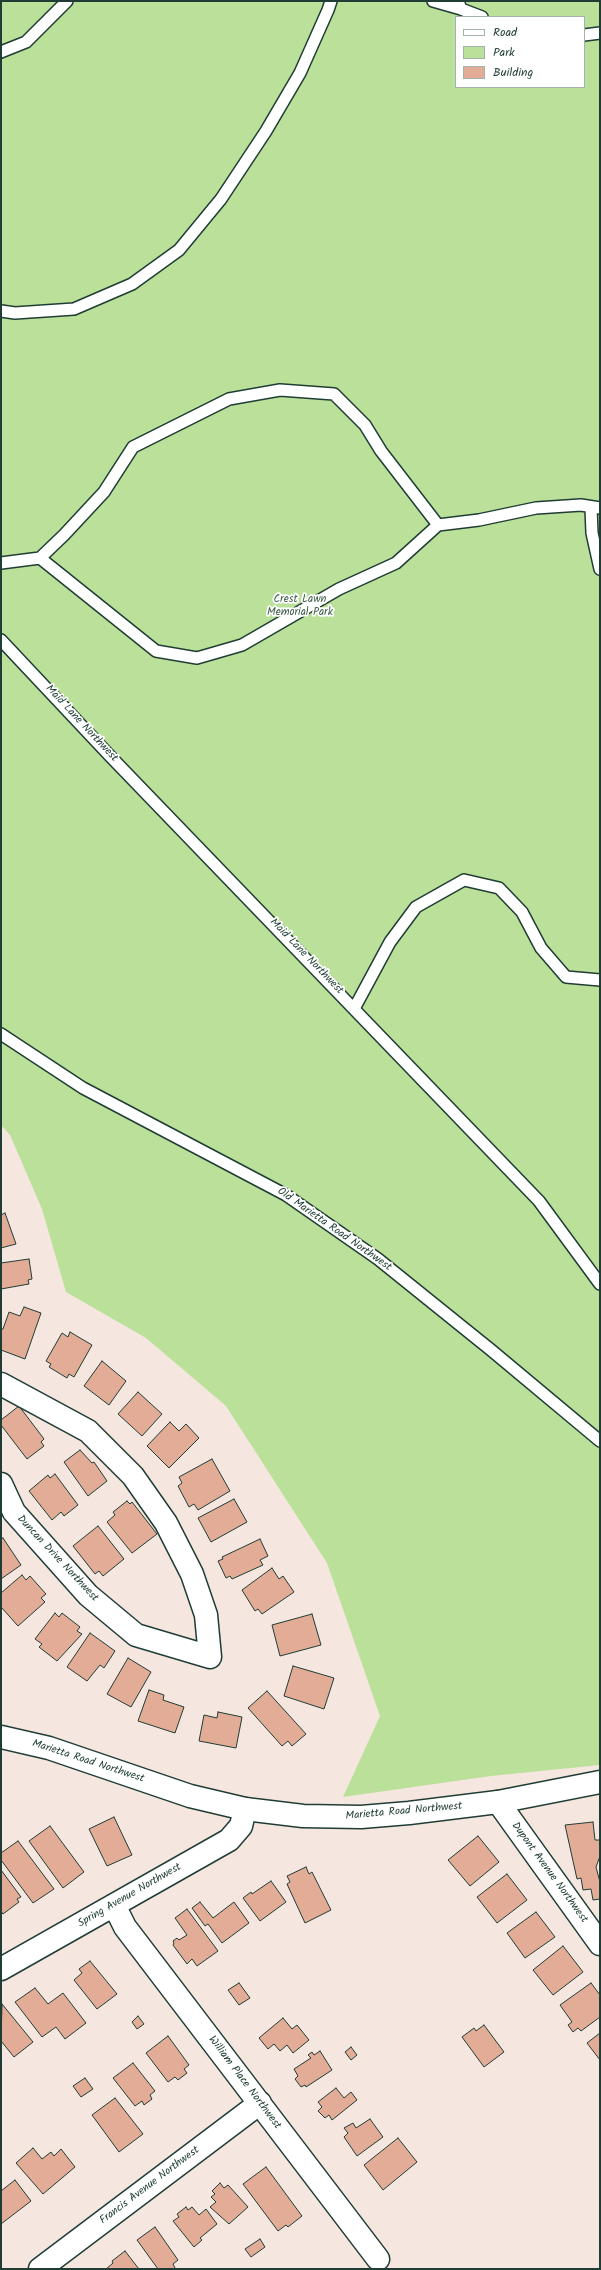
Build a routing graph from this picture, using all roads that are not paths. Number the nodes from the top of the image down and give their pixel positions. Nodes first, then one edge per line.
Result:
1 (67, 1) edge
2 (330, 1) edge
3 (433, 1) edge
4 (459, 5) edge
5 (480, 16) edge
6 (600, 33) edge
7 (585, 35) edge
8 (1, 52) edge
9 (1, 311) edge
10 (596, 508) edge
11 (438, 525) junction
12 (40, 558) junction
13 (1, 563) edge
14 (600, 569) edge
15 (1, 640) edge
16 (600, 980) edge
17 (354, 1007) junction
18 (1, 1034) edge
19 (600, 1284) edge
20 (1, 1384) edge
21 (600, 1441) edge
22 (1, 1484) edge
23 (1, 1736) edge
24 (600, 1782) edge
25 (498, 1802) junction
26 (245, 1809) junction
27 (114, 1905) junction
28 (600, 1944) edge
29 (1, 1970) edge
30 (260, 2104) junction
31 (378, 2259) dead end
32 (40, 2269) edge

1 - 8 lane
2 - 9 lane
3 - 4 lane
4 - 5 lane
6 - 7 lane
10 - 11 lane
10 - 14 lane
11 - 12 lane
11 - 12 lane
12 - 13 lane
15 - 17 lane, Maid Lane Northwest
16 - 17 lane
17 - 19 lane, Maid Lane Northwest
18 - 21 lane, Old Marietta Road Northwest
20 - 22 street, Duncan Drive Northwest
23 - 26 street, Marietta Road Northwest
24 - 25 street, Marietta Road Northwest
25 - 26 street, Marietta Road Northwest
25 - 28 street, Dupont Avenue Northwest
26 - 27 street, Spring Avenue Northwest
27 - 29 street, Spring Avenue Northwest
27 - 30 street, William Place Northwest
30 - 31 street, William Place Northwest
30 - 32 street, Francis Avenue Northwest

